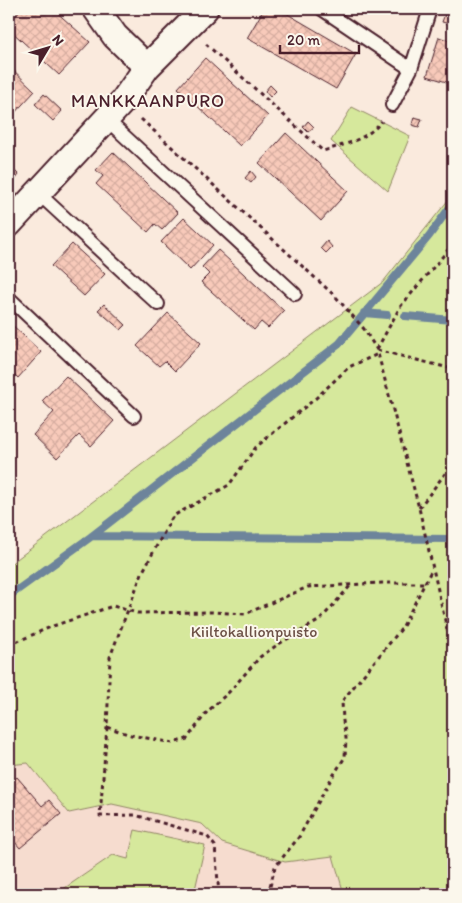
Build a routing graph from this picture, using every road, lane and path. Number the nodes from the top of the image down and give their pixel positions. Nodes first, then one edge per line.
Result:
1 (96, 9) edge
2 (205, 9) edge
3 (322, 9) edge
4 (430, 9) edge
5 (187, 26) junction
6 (147, 67) junction
7 (411, 69) junction
8 (122, 102) junction
9 (392, 105) joint
10 (106, 120) junction
11 (38, 192) junction
12 (9, 224) edge
13 (453, 244) edge
14 (296, 294) dead end
15 (9, 298) edge
16 (158, 304) dead end
17 (377, 352) junction
18 (453, 368) edge
19 (134, 416) dead end
20 (453, 463) edge
21 (419, 508) junction
22 (432, 568) junction
23 (425, 583) junction
24 (352, 584) junction
25 (128, 610) junction
26 (9, 645) edge
27 (453, 655) edge
28 (107, 727) junction
29 (219, 894) edge
30 (268, 894) edge

1 - 6 street
2 - 5 street
3 - 7 lane
4 - 7 lane
5 - 6 street
5 - 9 path
6 - 8 street
7 - 9 lane
8 - 10 street
8 - 17 path
10 - 11 street
10 - 14 lane
11 - 12 street
11 - 16 lane
13 - 17 path
15 - 19 lane
17 - 18 path
17 - 21 path
17 - 25 path
20 - 21 path
21 - 22 path
22 - 23 path
22 - 27 path
23 - 24 path
23 - 30 path
24 - 25 path
24 - 28 path
25 - 26 path
25 - 28 path
28 - 29 path

